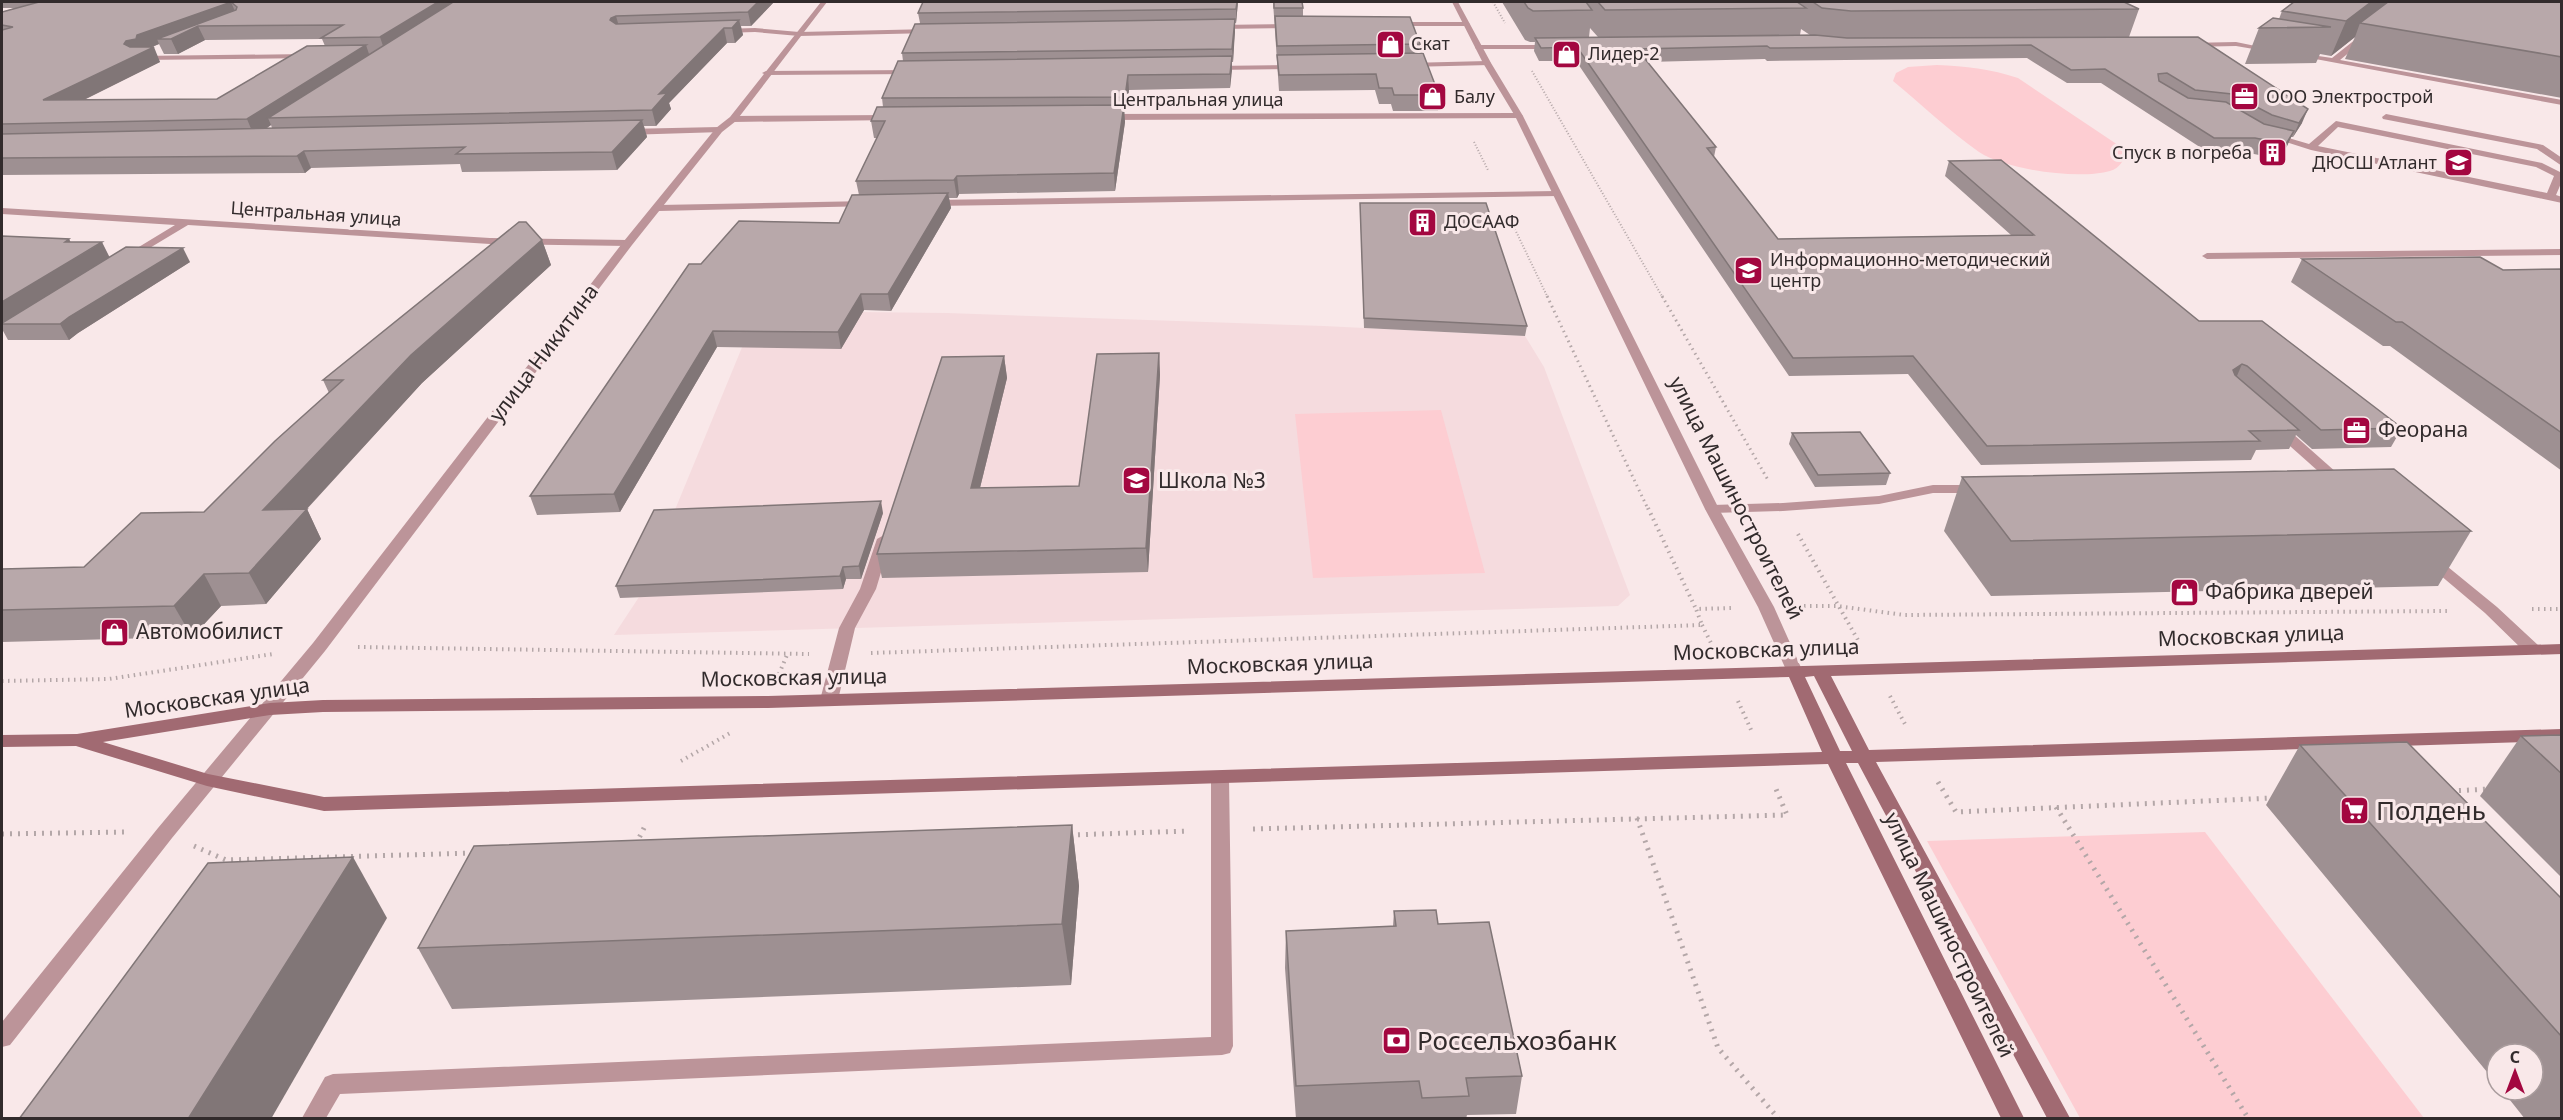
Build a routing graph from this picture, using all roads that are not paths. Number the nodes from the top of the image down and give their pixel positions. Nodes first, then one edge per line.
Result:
1 (824, 2) edge
2 (1455, 2) edge
3 (1466, 24) junction
4 (1384, 25) edge
5 (1310, 26) edge
6 (1205, 27) edge
7 (710, 31) edge
8 (938, 31) edge
9 (2370, 32) dead end
10 (799, 34) junction
11 (2182, 45) edge
12 (1479, 47) junction
13 (1567, 47) edge
14 (159, 49) edge
15 (2279, 52) edge
16 (2290, 54) edge
17 (321, 56) edge
18 (2334, 61) junction
19 (1487, 63) junction
20 (1397, 65) edge
21 (1305, 67) edge
22 (1199, 68) edge
23 (918, 72) edge
24 (766, 73) junction
25 (2562, 103) edge
26 (1091, 117) edge
27 (1518, 117) junction
28 (2386, 117) dead end
29 (900, 118) edge
30 (733, 119) junction
31 (719, 130) junction
32 (612, 132) edge
33 (2262, 134) edge
34 (2311, 147) junction
35 (2562, 163) edge
36 (1556, 194) junction
37 (2550, 197) junction
38 (2562, 200) edge
39 (919, 203) edge
40 (883, 204) edge
41 (658, 208) junction
42 (2, 211) edge
43 (187, 222) junction
44 (628, 243) junction
45 (2562, 252) edge
46 (2207, 256) dead end
47 (119, 264) edge
48 (2266, 418) edge
49 (2318, 485) edge
50 (1992, 489) edge
51 (1712, 509) junction
52 (890, 521) edge
53 (2421, 551) edge
54 (2533, 650) junction
55 (2562, 650) edge
56 (1820, 671) junction
57 (1795, 672) junction
58 (829, 700) junction
59 (270, 709) junction
60 (2562, 735) edge
61 (77, 740) junction
62 (2400, 740) junction
63 (2, 741) edge
64 (1864, 757) junction
65 (1834, 758) junction
66 (1220, 778) junction
67 (207, 780) junction
68 (2448, 791) edge
69 (2, 1038) edge
70 (314, 1119) edge
71 (2013, 1119) edge
72 (2059, 1119) edge

1 - 10 street, улица Никитина
2 - 3 street, улица Машиностроителей
3 - 4 street
3 - 12 street, улица Машиностроителей
5 - 6 street
7 - 10 street
8 - 10 street
9 - 18 street
10 - 24 street, улица Никитина
11 - 15 street
12 - 13 street
12 - 19 street, улица Машиностроителей
14 - 17 street
16 - 18 street
18 - 25 street
19 - 20 street
19 - 27 street, улица Машиностроителей
21 - 22 street
23 - 24 street
24 - 30 street, улица Никитина
26 - 27 street, Центральная улица
27 - 36 street, улица Машиностроителей
28 - 35 street
29 - 30 street
30 - 31 street, улица Никитина
31 - 32 street
31 - 41 street, улица Никитина
33 - 34 street
34 - 37 street
34 - 37 street
36 - 39 street
36 - 51 street, улица Машиностроителей
37 - 38 street
40 - 41 street
41 - 44 street, улица Никитина
42 - 43 street, Центральная улица
43 - 44 street, Центральная улица
43 - 47 street
44 - 59 street, улица Никитина
45 - 46 street
48 - 49 street
50 - 51 street
51 - 57 street, улица Машиностроителей
52 - 58 street
53 - 54 street
54 - 55 main road, Московская улица
54 - 56 main road, Московская улица
56 - 57 main road, Московская улица
56 - 64 main road
57 - 58 main road, Московская улица
57 - 65 main road, улица Машиностроителей
58 - 59 main road, Московская улица
59 - 61 main road, Московская улица
59 - 67 street, улица Никитина
60 - 62 main road
61 - 63 main road, Московская улица
61 - 67 main road
62 - 64 main road
62 - 68 street
64 - 65 main road
64 - 72 main road
65 - 66 main road
65 - 71 main road, улица Машиностроителей
66 - 67 main road
66 - 70 street
67 - 69 street, улица Никитина

